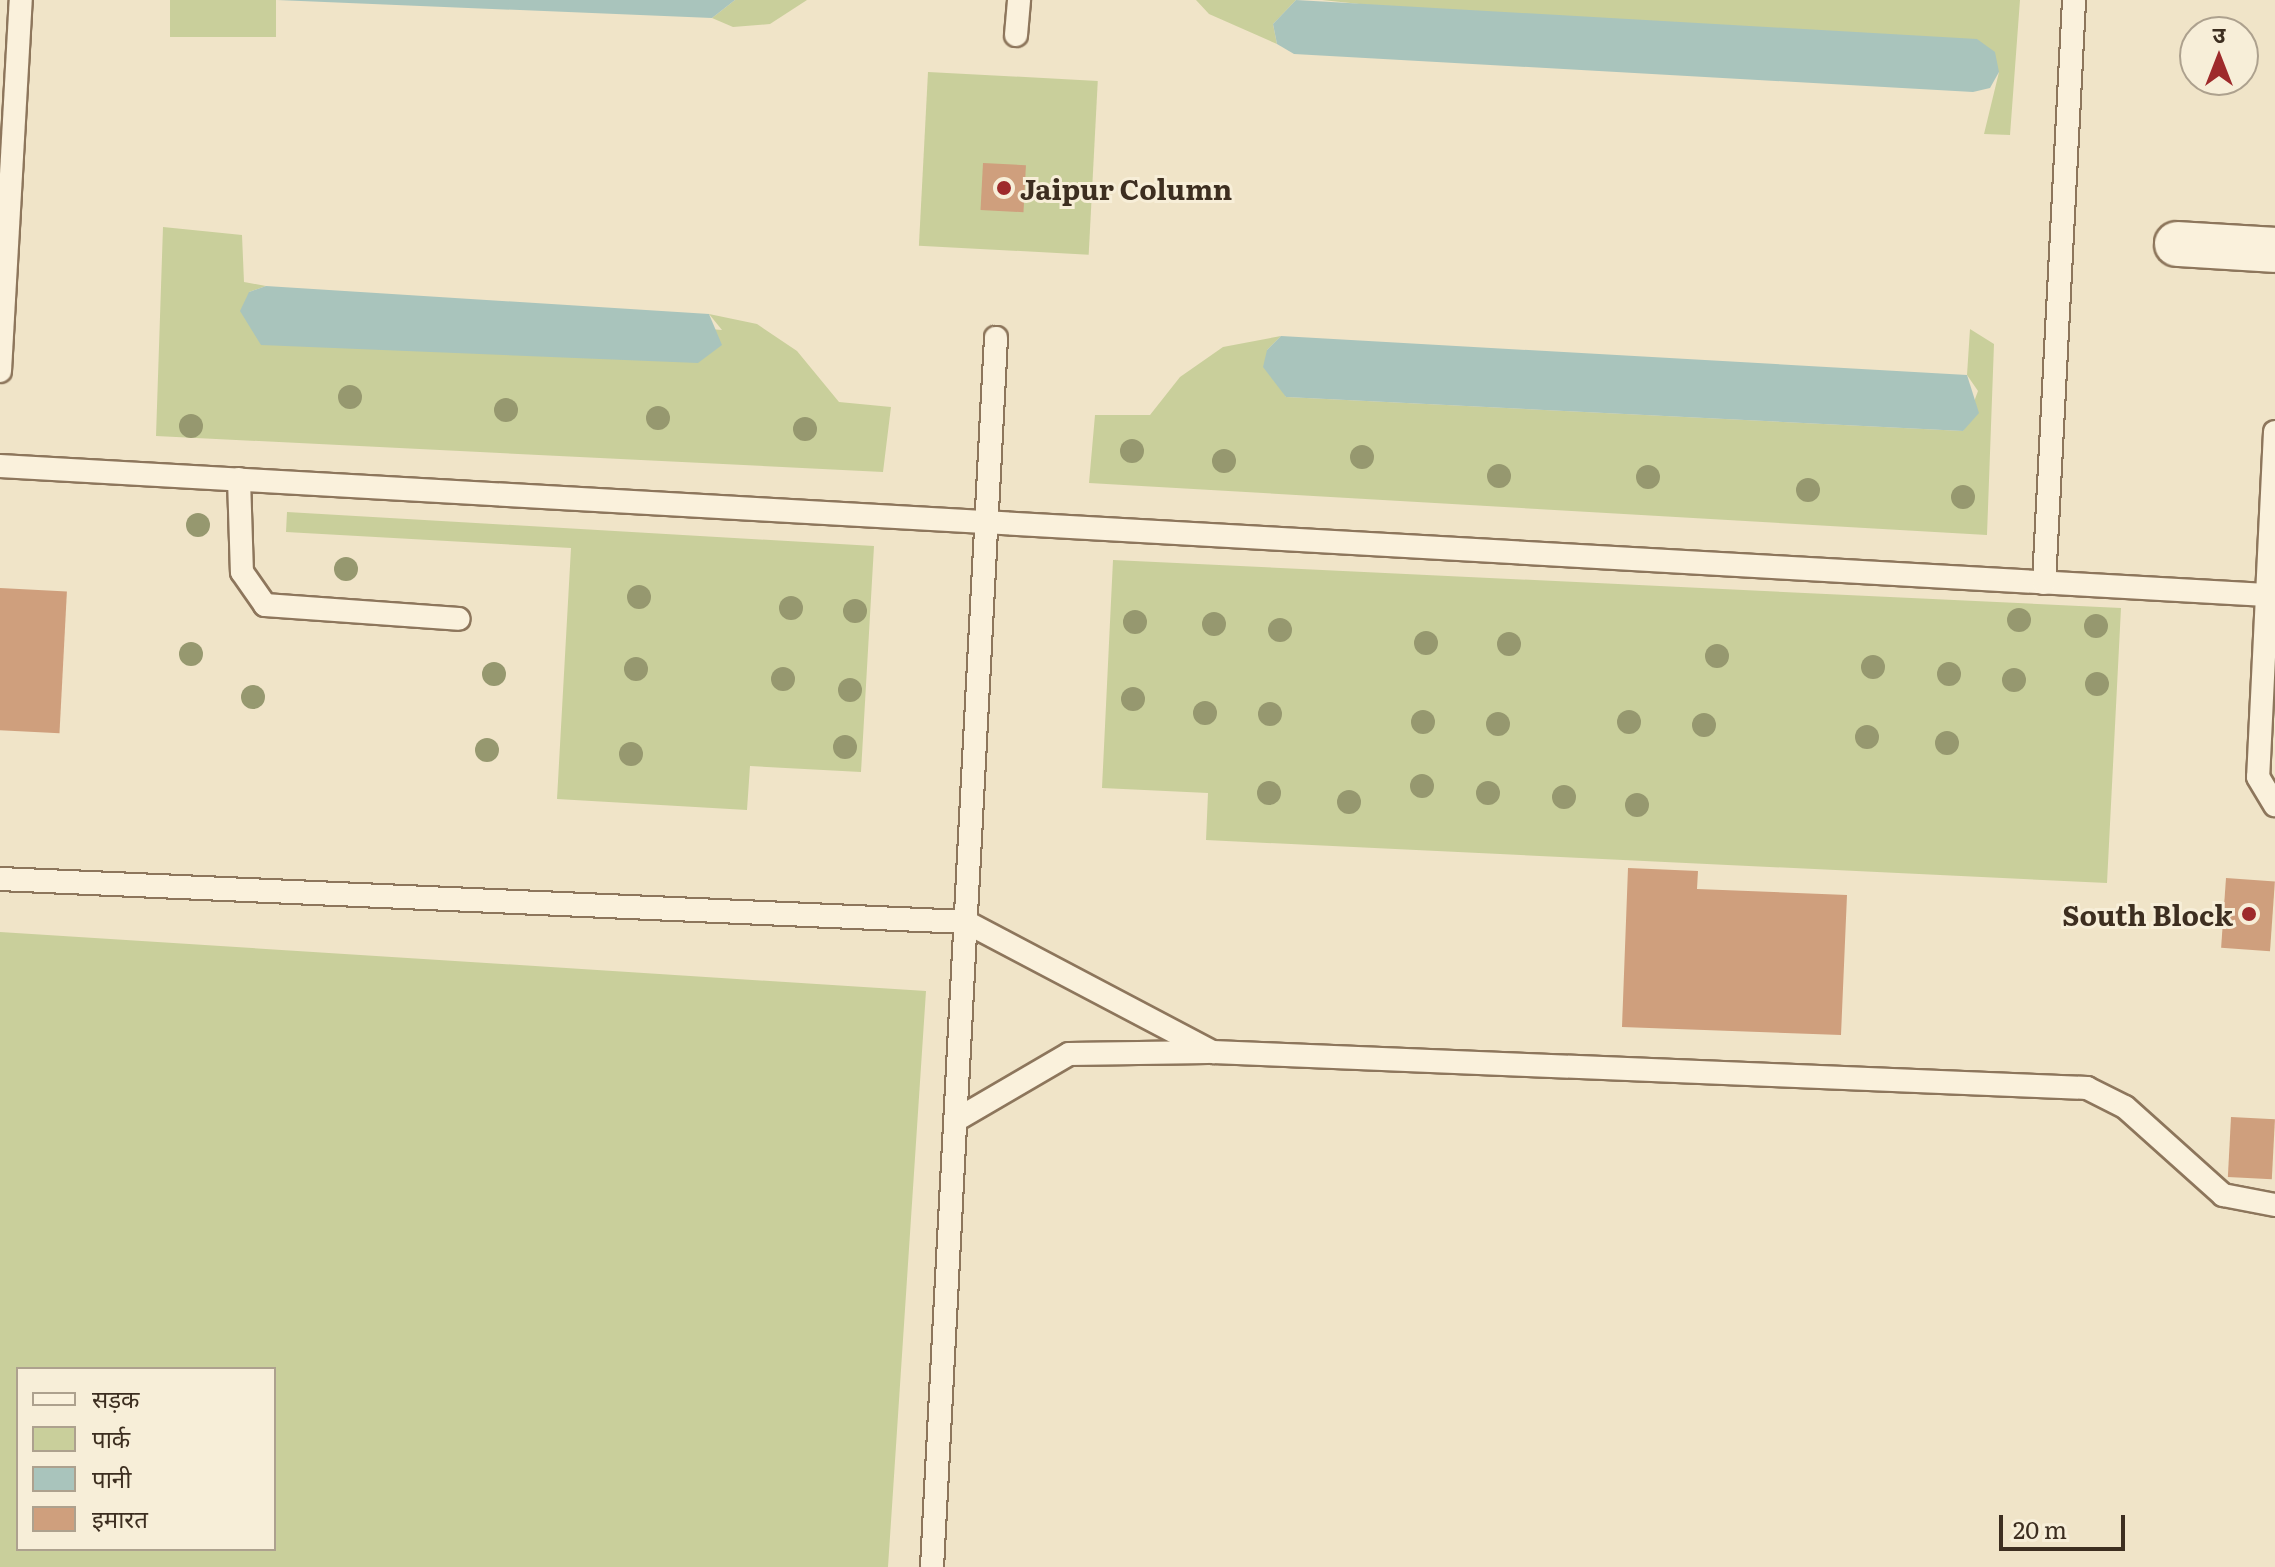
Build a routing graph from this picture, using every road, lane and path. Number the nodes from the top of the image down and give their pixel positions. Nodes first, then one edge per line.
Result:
1 (21, 0) edge
2 (1019, 0) edge
3 (2074, 0) edge
4 (1016, 35) dead end
5 (2177, 244) dead end
6 (2275, 250) edge
7 (996, 338) dead end
8 (0, 371) edge
9 (2275, 432) edge
10 (0, 466) edge
11 (239, 479) junction
12 (986, 522) junction
13 (2044, 583) junction
14 (2266, 595) junction
15 (458, 619) dead end
16 (2275, 805) edge
17 (0, 879) edge
18 (966, 922) junction
19 (1213, 1052) junction
20 (956, 1120) junction
21 (2275, 1205) edge
22 (932, 1567) edge

1 - 8 lane
2 - 4 lane
3 - 13 lane
5 - 6 street
7 - 12 lane
9 - 14 lane
10 - 11 lane
11 - 12 lane
11 - 15 lane
12 - 13 lane
12 - 18 lane
13 - 14 lane
14 - 16 lane
17 - 18 lane
18 - 19 lane
18 - 20 lane
19 - 20 lane
19 - 21 lane
20 - 22 lane

